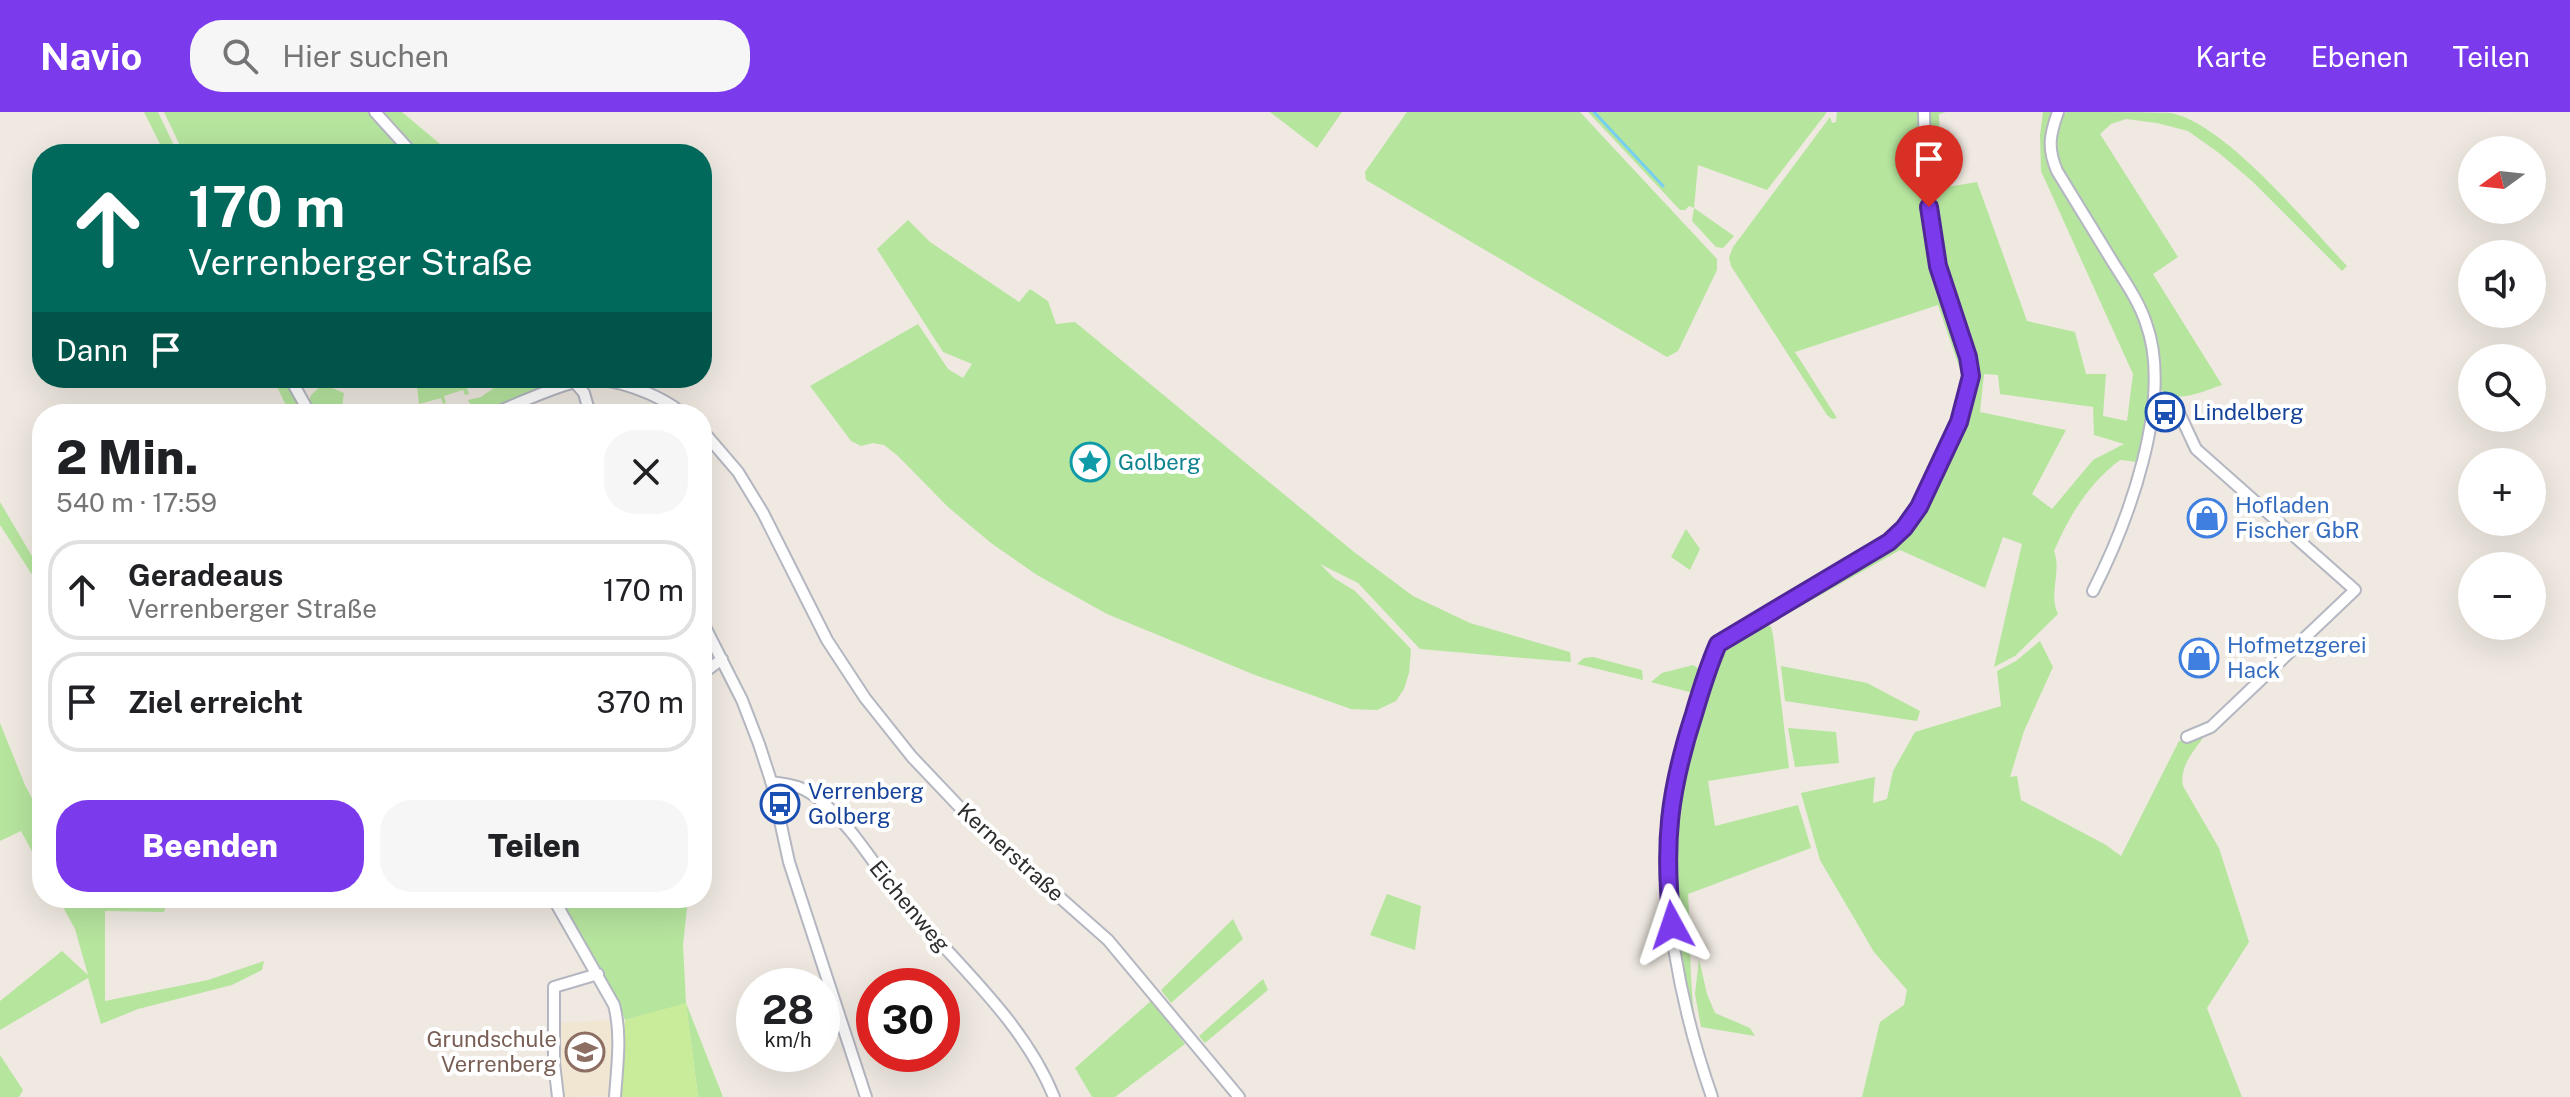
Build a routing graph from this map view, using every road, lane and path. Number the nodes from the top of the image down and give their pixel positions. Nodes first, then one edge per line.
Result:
1 (375, 112) edge
2 (1924, 112) edge
3 (2058, 112) edge
4 (404, 144) edge
5 (554, 388) edge
6 (629, 388) edge
7 (2154, 397) junction
8 (516, 404) edge
9 (667, 404) edge
10 (712, 442) edge
11 (2093, 591) dead end
12 (712, 640) edge
13 (722, 659) junction
14 (712, 666) edge
15 (2187, 737) dead end
16 (771, 782) junction
17 (559, 908) edge
18 (598, 974) junction
19 (558, 1097) edge
20 (615, 1097) edge
21 (866, 1097) edge
22 (1054, 1097) edge
23 (1239, 1097) edge
24 (1712, 1097) edge

1 - 4 street
2 - 24 street
3 - 7 street
5 - 8 street
6 - 9 street
7 - 11 street
7 - 15 street
10 - 23 street, Kernerstraße
12 - 13 street
13 - 14 street
13 - 16 street
16 - 21 street
16 - 22 street, Eichenweg
17 - 18 street
18 - 19 street
18 - 20 street

